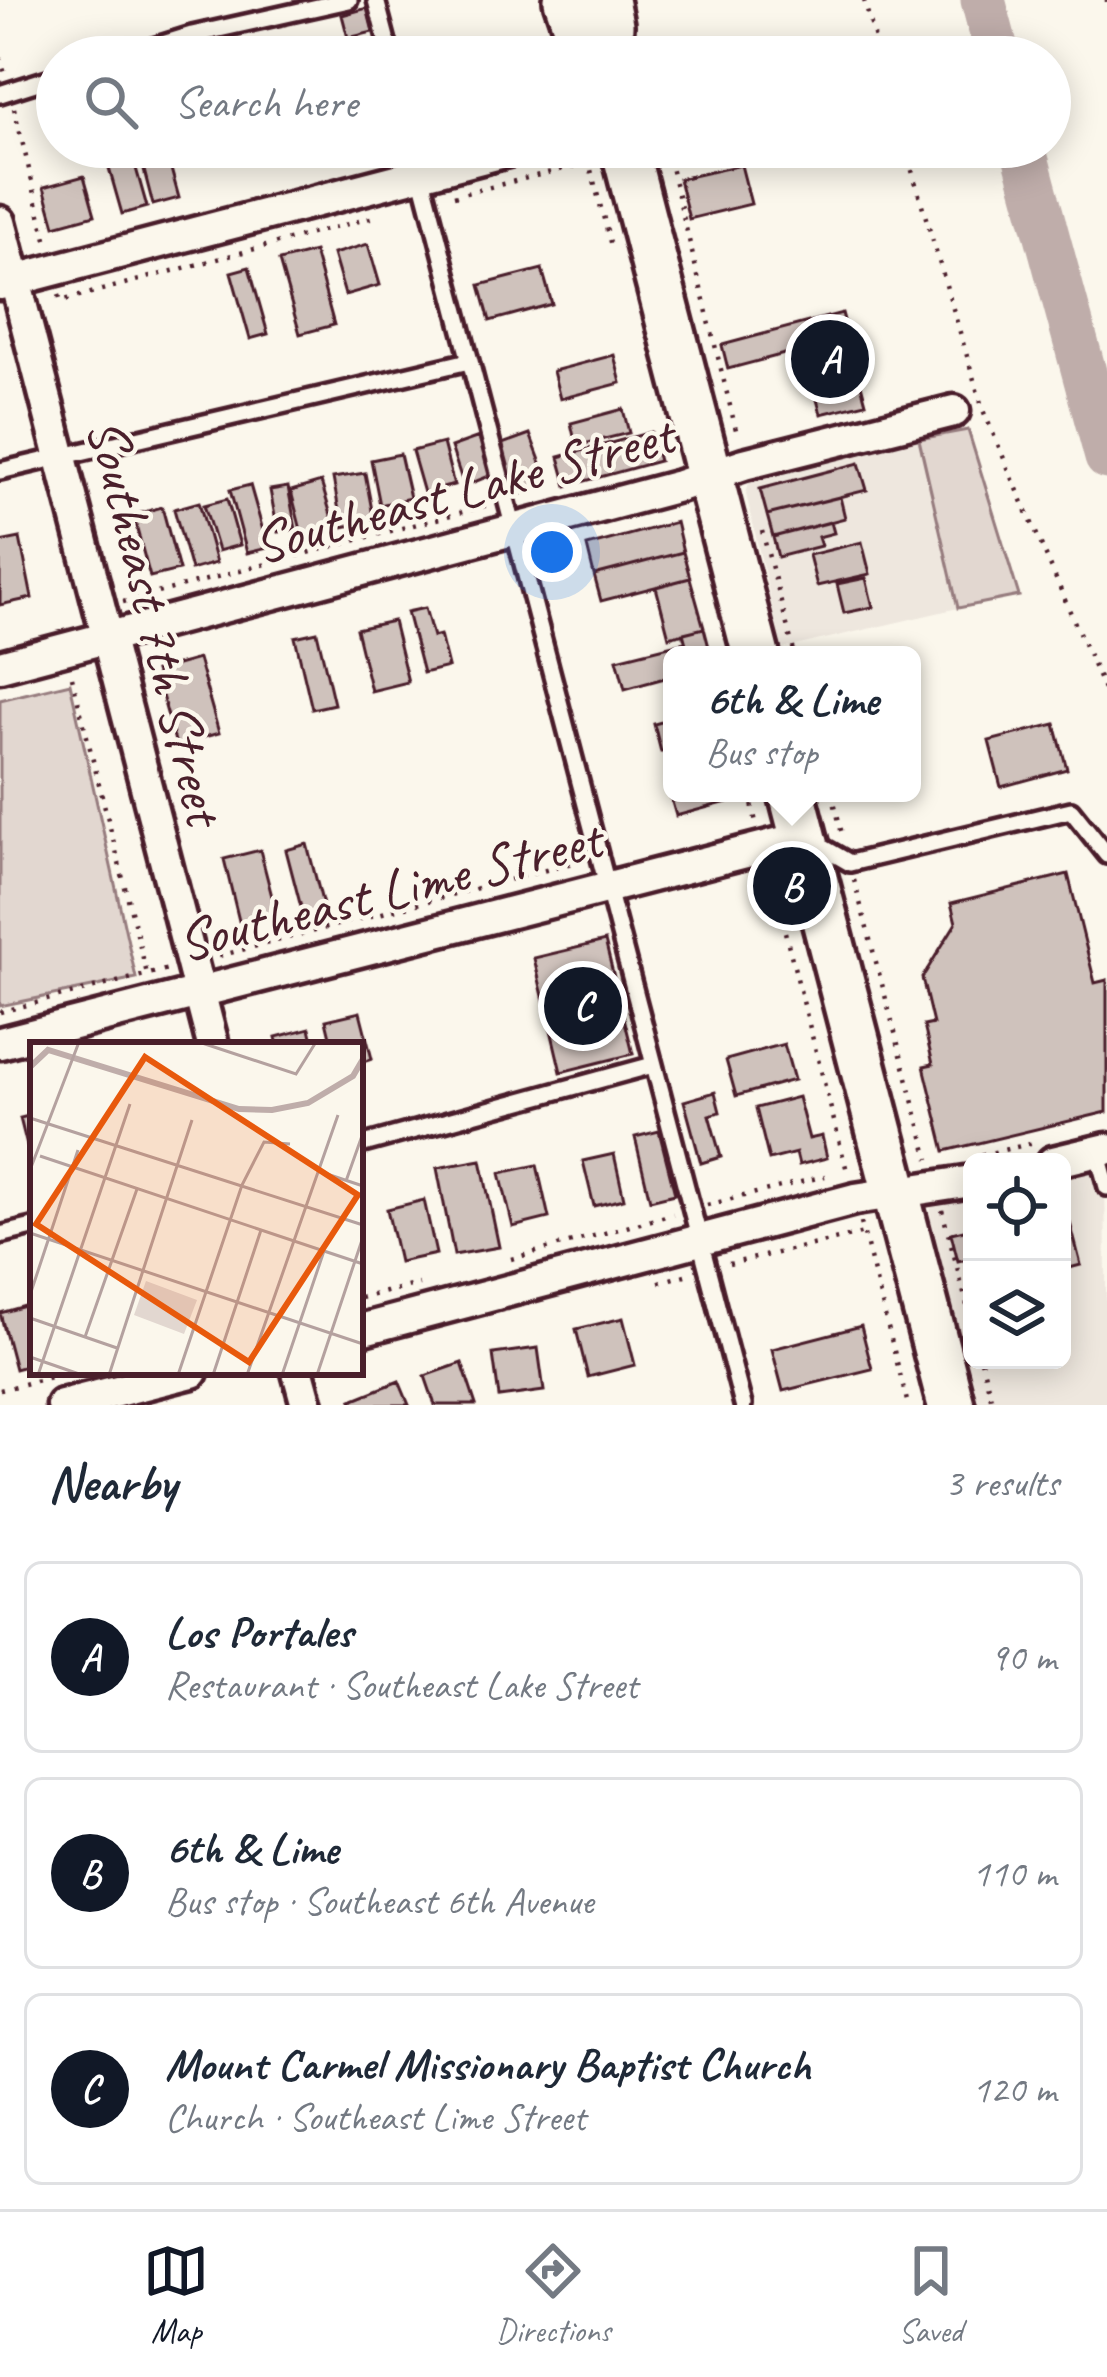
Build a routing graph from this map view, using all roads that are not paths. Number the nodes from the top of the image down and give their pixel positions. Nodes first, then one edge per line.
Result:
1 (349, 0) edge
2 (376, 0) edge
3 (567, 0) edge
4 (605, 0) edge
5 (189, 36) edge
6 (385, 36) edge
7 (579, 36) edge
8 (609, 36) edge
9 (36, 83) edge
10 (0, 94) edge
11 (388, 168) edge
12 (420, 168) edge
13 (611, 168) edge
14 (0, 222) edge
15 (8, 282) edge
16 (469, 361) junction
17 (954, 411) dead end
18 (60, 455) junction
19 (727, 470) junction
20 (0, 471) edge
21 (514, 530) junction
22 (107, 638) junction
23 (755, 646) edge
24 (0, 666) edge
25 (790, 802) edge
26 (783, 842) junction
27 (1107, 855) edge
28 (605, 888) junction
29 (195, 977) junction
30 (212, 1042) edge
31 (0, 1043) edge
32 (653, 1065) junction
33 (363, 1144) edge
34 (1102, 1150) edge
35 (1047, 1152) edge
36 (963, 1172) edge
37 (1107, 1187) edge
38 (903, 1188) junction
39 (30, 1228) edge
40 (0, 1235) edge
41 (701, 1241) junction
42 (363, 1329) edge
43 (180, 1375) edge
44 (299, 1375) edge
45 (62, 1405) edge
46 (307, 1405) edge
47 (743, 1405) edge
48 (951, 1405) edge

1 - 5 lane
2 - 6 lane
3 - 7 main road
4 - 8 main road
9 - 10 lane
11 - 15 street
12 - 16 lane
13 - 19 main road
14 - 15 street, Southeast 7th Street
15 - 18 street, Southeast 7th Street
16 - 18 lane
16 - 21 lane
17 - 19 street, Southeast Lake Street
18 - 20 lane
18 - 22 street, Southeast 7th Street
19 - 21 street, Southeast Lake Street
19 - 23 main road
21 - 22 street, Southeast Lake Street
21 - 28 lane
22 - 24 street, Southeast Lake Street
22 - 29 street, Southeast 7th Street
25 - 26 main road
26 - 27 lane
26 - 28 street, Southeast Lime Street
26 - 38 main road
28 - 29 street, Southeast Lime Street
28 - 32 lane
29 - 30 street, Southeast 7th Street
29 - 31 street, Southeast Lime Street
32 - 33 lane
32 - 41 lane
34 - 35 street
34 - 37 lane
36 - 38 street
38 - 41 street
38 - 48 main road
39 - 40 lane
41 - 42 street
41 - 47 lane
43 - 45 street
44 - 46 street

